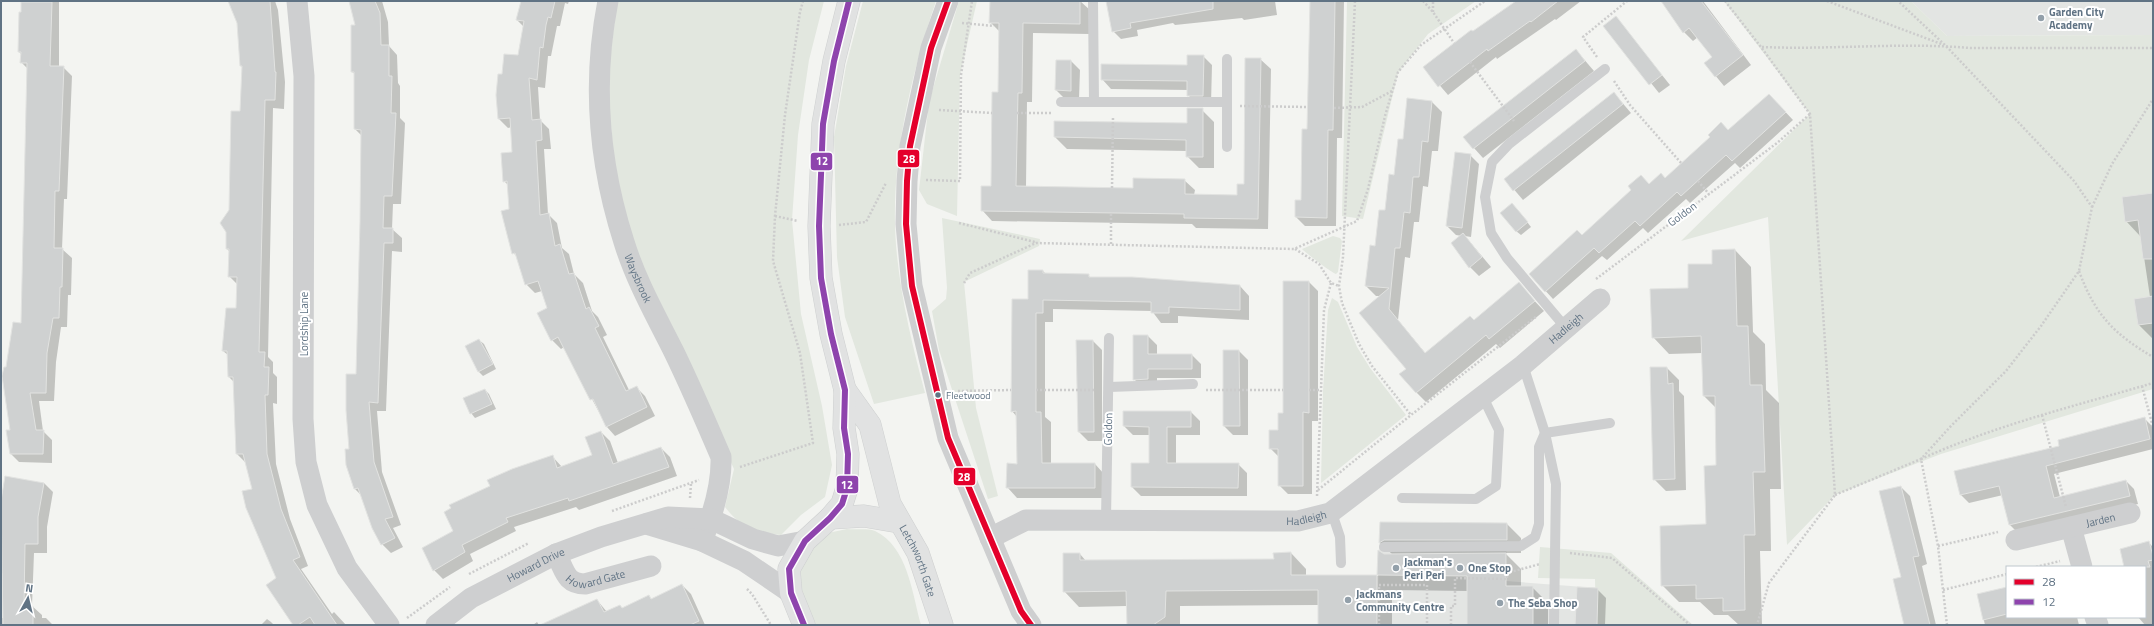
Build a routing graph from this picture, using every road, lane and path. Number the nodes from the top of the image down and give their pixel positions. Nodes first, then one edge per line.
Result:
1 (297, 1) edge
2 (608, 1) edge
3 (849, 1) edge
4 (1093, 1) edge
5 (1355, 1) edge
6 (1423, 1) edge
7 (1433, 1) edge
8 (1485, 1) edge
9 (1627, 1) edge
10 (1724, 1) edge
11 (1827, 1) edge
12 (1898, 1) edge
13 (945, 9) edge
14 (1433, 12) junction
15 (994, 26) dead end
16 (1444, 28) junction
17 (1454, 43) dead end
18 (1761, 46) junction
19 (1946, 46) junction
20 (2153, 48) edge
21 (1227, 59) dead end
22 (1470, 62) dead end
23 (1605, 69) junction
24 (1393, 90) junction
25 (2153, 100) edge
26 (1061, 102) joint
27 (1094, 102) junction
28 (1113, 102) junction
29 (1227, 104) junction
30 (1308, 107) dead end
31 (1334, 108) dead end
32 (1351, 108) junction
33 (918, 110) junction
34 (992, 113) dead end
35 (1017, 113) dead end
36 (1810, 114) junction
37 (1523, 133) junction
38 (1227, 147) dead end
39 (1682, 164) dead end
40 (1698, 181) dead end
41 (1112, 188) dead end
42 (1709, 194) junction
43 (2092, 207) junction
44 (1111, 213) dead end
45 (959, 223) dead end
46 (1343, 227) junction
47 (1036, 243) junction
48 (1110, 244) junction
49 (1294, 249) junction
50 (2079, 271) junction
51 (964, 283) dead end
52 (1331, 283) junction
53 (1339, 286) junction
54 (1597, 289) joint
55 (1549, 307) junction
56 (1566, 328) junction
57 (1109, 338) dead end
58 (2153, 357) edge
59 (1523, 365) junction
60 (2153, 383) edge
61 (1193, 384) joint
62 (2142, 386) junction
63 (1109, 389) junction
64 (845, 390) junction
65 (1011, 390) dead end
66 (1036, 390) dead end
67 (1283, 390) dead end
68 (1309, 390) dead end
69 (1321, 390) junction
70 (937, 392) junction
71 (1483, 397) junction
72 (1411, 415) junction
73 (2042, 415) junction
74 (1610, 423) dead end
75 (2153, 427) edge
76 (1545, 434) junction
77 (1921, 459) junction
78 (1318, 490) junction
79 (1835, 495) junction
80 (1402, 498) dead end
81 (2130, 513) dead end
82 (1323, 515) junction
83 (830, 518) junction
84 (711, 519) junction
85 (1106, 520) junction
86 (899, 522) junction
87 (646, 524) junction
88 (2071, 527) junction
89 (990, 538) junction
90 (702, 540) junction
91 (2016, 540) joint
92 (805, 541) junction
93 (1938, 546) junction
94 (1384, 547) dead end
95 (1556, 551) junction
96 (556, 554) junction
97 (2081, 561) edge
98 (1341, 563) dead end
99 (1544, 563) dead end
100 (651, 566) dead end
101 (2044, 566) edge
102 (2006, 574) edge
103 (743, 585) dead end
104 (1943, 590) junction
105 (791, 593) junction
106 (389, 625) edge
107 (436, 625) edge
108 (771, 625) edge
109 (804, 625) edge
110 (942, 625) edge
111 (1031, 625) edge
112 (1379, 625) edge
113 (1427, 625) edge
114 (1451, 625) edge
115 (1554, 625) edge
116 (1690, 625) edge
117 (1757, 625) edge
118 (1946, 625) edge

1 - 106 street, Lordship Lane
2 - 84 street, Waysbrook
3 - 64 main road
4 - 27 lane
5 - 32 path
6 - 14 path
7 - 14 path
8 - 16 path
9 - 23 path
10 - 18 path
11 - 19 path
12 - 19 path
13 - 15 path
13 - 33 street
14 - 16 path
16 - 17 path
16 - 24 path
18 - 19 path
18 - 36 path
19 - 20 path
19 - 43 path
21 - 29 lane
22 - 37 path
23 - 37 lane
23 - 39 path
24 - 32 path
24 - 46 path
25 - 43 path
26 - 27 lane
26 - 35 path
27 - 28 lane
28 - 29 lane
28 - 41 path
29 - 30 path
29 - 38 lane
31 - 32 path
32 - 46 path
33 - 34 path
33 - 70 street
36 - 42 path, Goldon
36 - 79 path
37 - 55 lane
40 - 42 path
42 - 54 path, Goldon
43 - 50 path
44 - 48 path
45 - 47 path
46 - 49 path
46 - 53 path
47 - 48 path
47 - 51 path
48 - 49 path
49 - 52 path
50 - 58 path
50 - 77 path
52 - 53 path
52 - 69 path
53 - 72 path
54 - 56 street, Hadleigh
55 - 56 lane
55 - 72 path
56 - 59 street, Hadleigh
57 - 63 lane, Goldon
59 - 71 street, Hadleigh
59 - 76 lane
60 - 62 path
61 - 63 lane
61 - 67 path
62 - 73 path
62 - 75 path
63 - 66 path
63 - 85 lane, Goldon
64 - 83 main road
64 - 86 main road
65 - 70 path
68 - 69 path
69 - 78 path
70 - 89 street
71 - 80 lane
71 - 82 street, Hadleigh
72 - 78 path
73 - 77 path
73 - 88 path
74 - 76 lane
76 - 94 lane
76 - 95 lane
77 - 79 path
77 - 93 path
78 - 82 path
79 - 117 path
81 - 88 street, Jarden
82 - 85 street, Hadleigh
82 - 98 lane
83 - 86 main road, Letchworth Gate
83 - 92 main road
84 - 87 street, Howard Drive
84 - 90 street, Waysbrook
84 - 92 street, Howard Drive
85 - 89 street, Hadleigh
86 - 110 main road, Letchworth Gate
87 - 90 street
87 - 96 street, Howard Drive
88 - 91 street, Jarden
88 - 97 street, Jarden
89 - 111 street
90 - 105 street
91 - 93 path
92 - 105 main road
93 - 104 path
95 - 115 lane
95 - 116 path
96 - 100 street, Howard Gate
96 - 107 street, Howard Drive
97 - 101 path
99 - 114 path
102 - 104 path
103 - 108 path
104 - 118 path
105 - 109 main road
112 - 113 path

